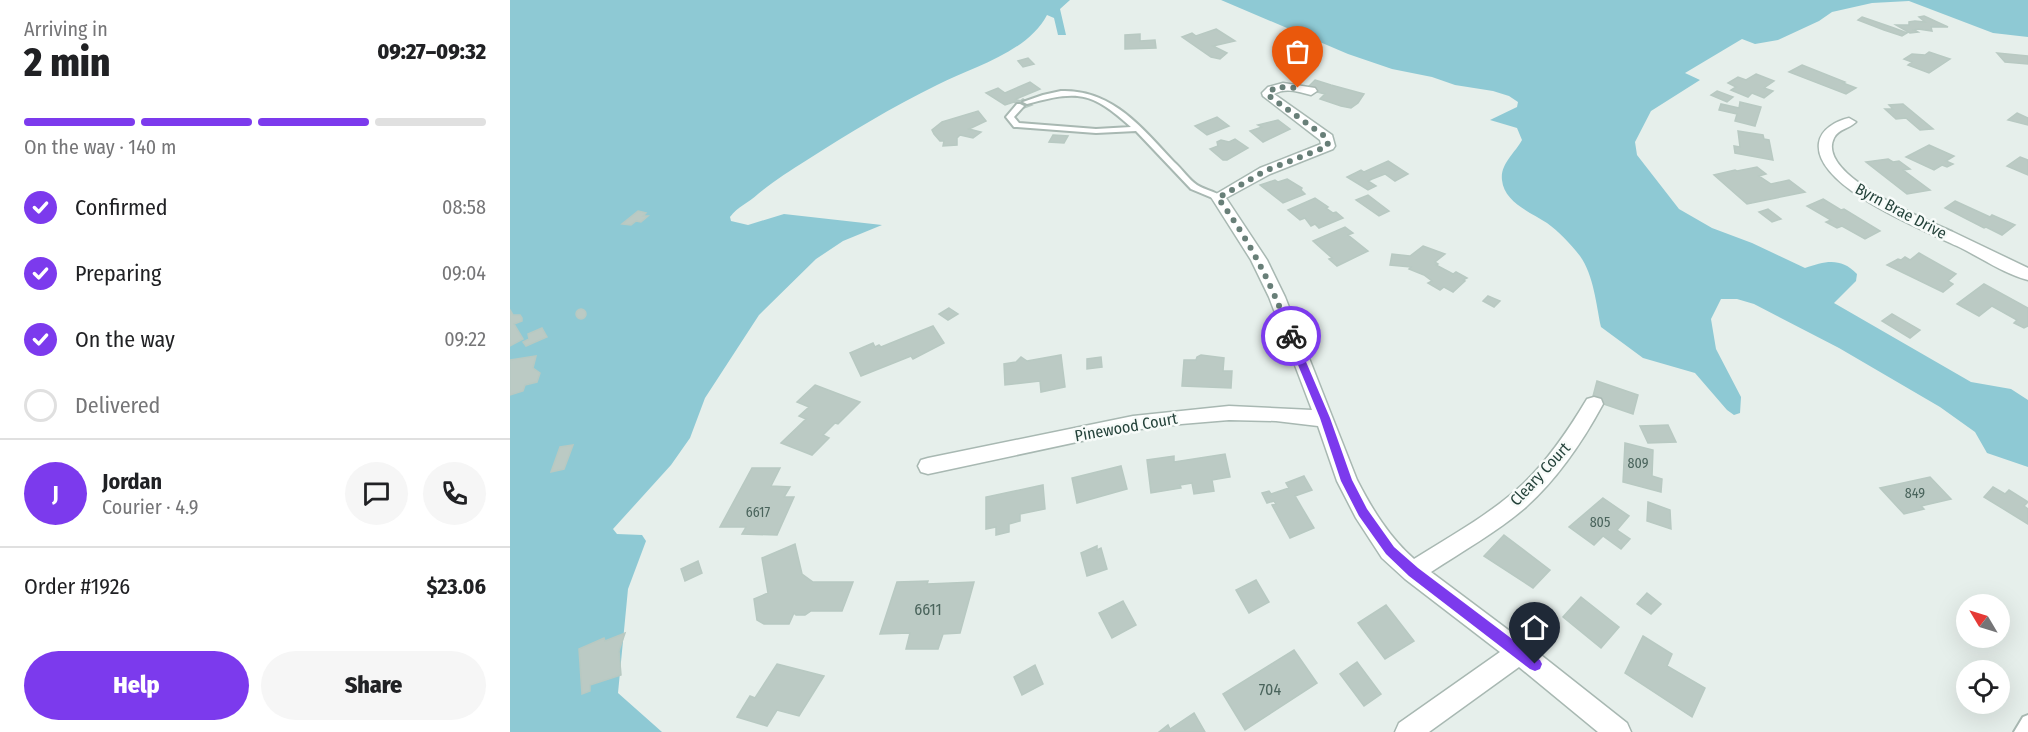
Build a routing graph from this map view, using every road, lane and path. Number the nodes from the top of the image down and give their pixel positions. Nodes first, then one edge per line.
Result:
1 (1311, 91) dead end
2 (1849, 122) dead end
3 (1138, 129) junction
4 (1218, 198) junction
5 (2028, 275) edge
6 (1594, 404) dead end
7 (1325, 418) junction
8 (928, 466) dead end
9 (1413, 572) junction
10 (1519, 652) junction
11 (2028, 722) edge
12 (1408, 732) edge
13 (1618, 732) edge
14 (2022, 732) edge

1 - 4 street
2 - 5 street, Byrn Brae Drive
3 - 3 lane
3 - 4 lane
4 - 7 street
6 - 9 street, Cleary Court
7 - 8 street, Pinewood Court
7 - 9 street
9 - 10 street
10 - 12 street
10 - 13 street
11 - 14 lane

